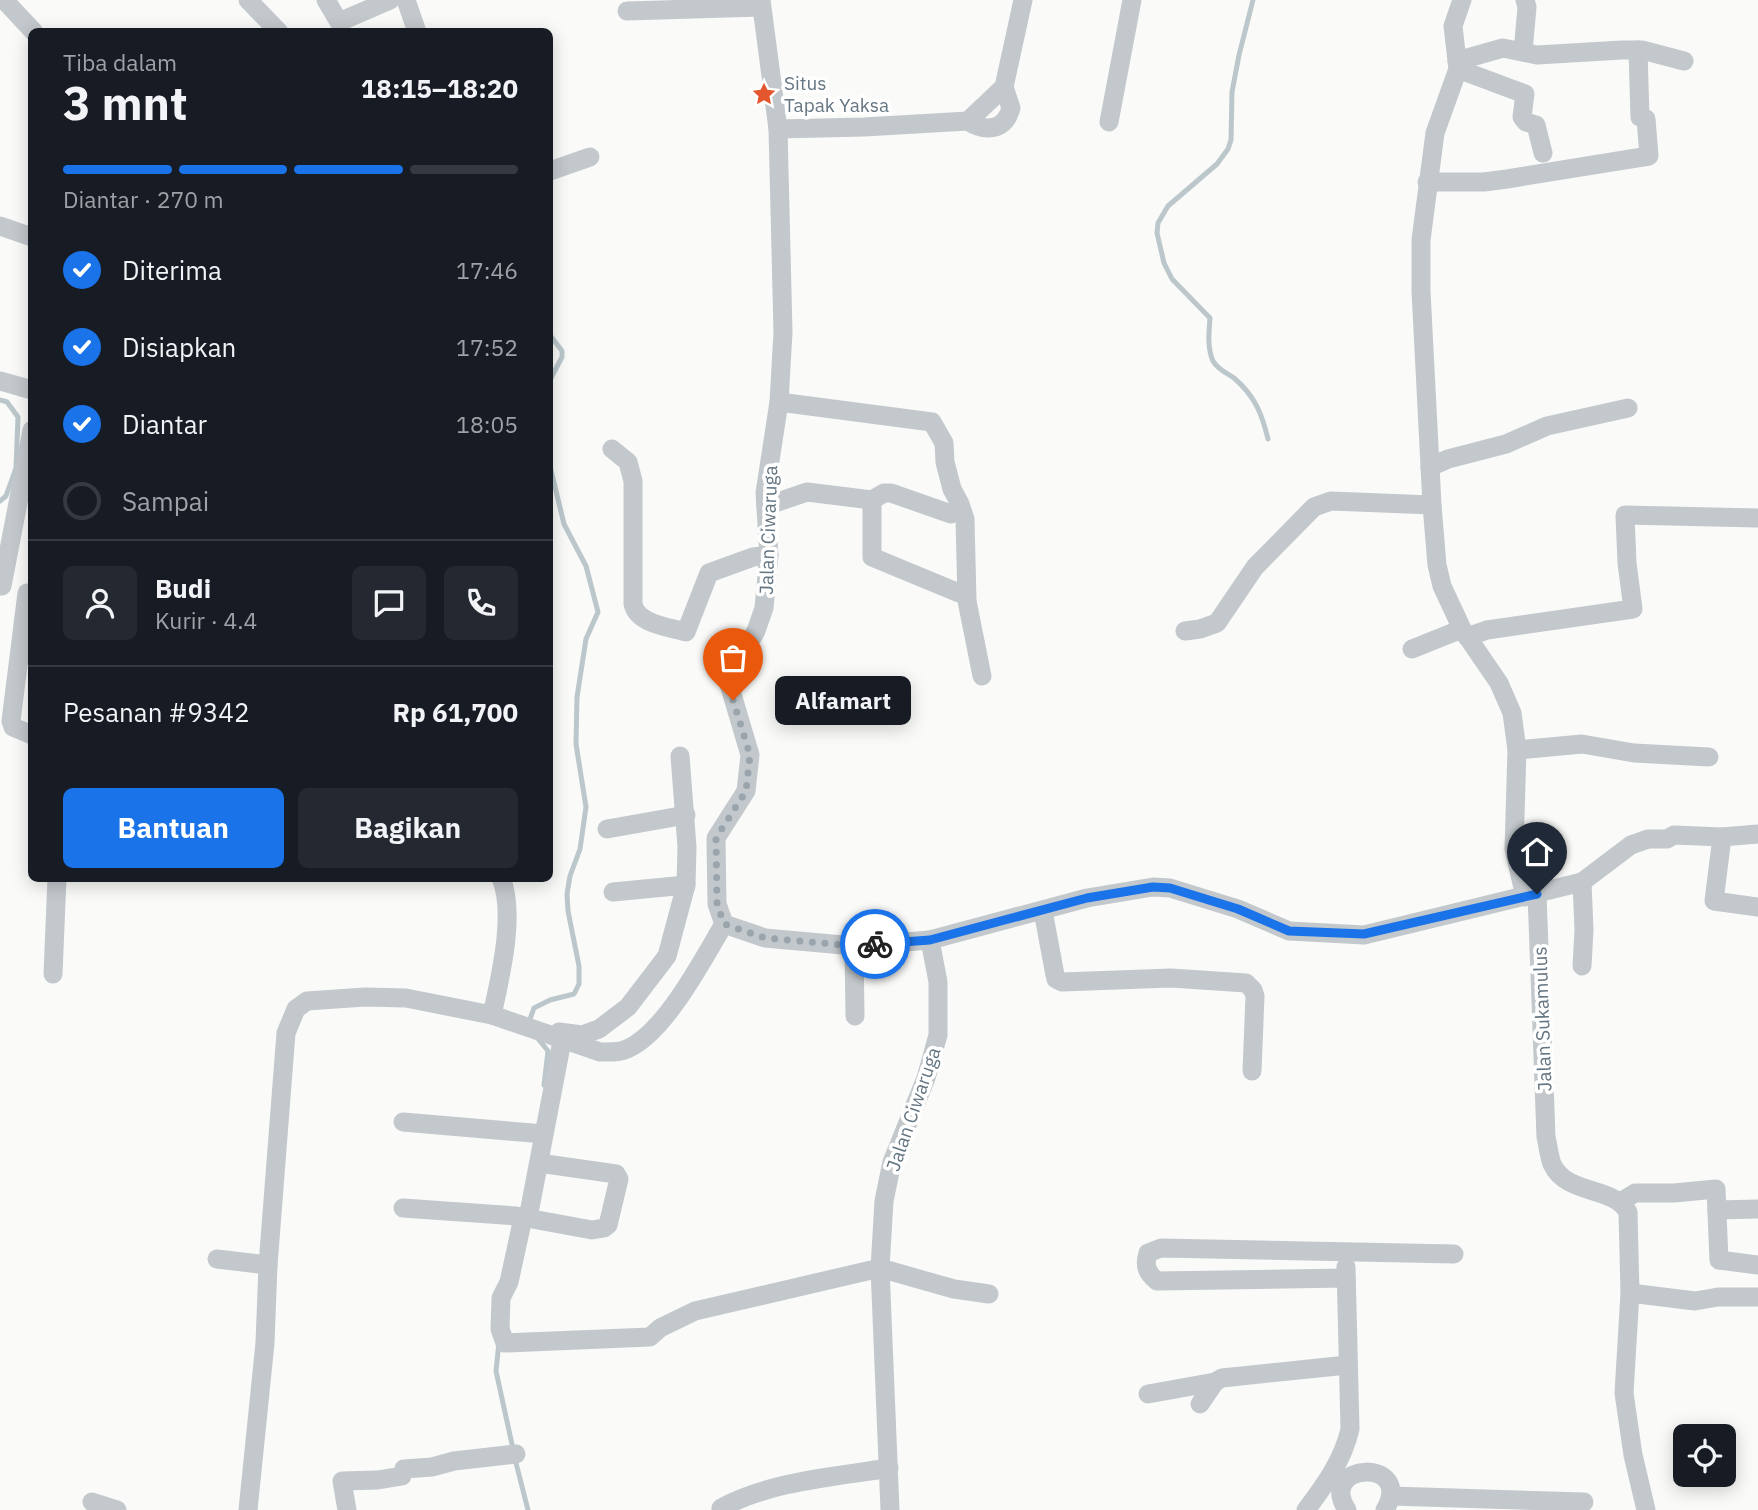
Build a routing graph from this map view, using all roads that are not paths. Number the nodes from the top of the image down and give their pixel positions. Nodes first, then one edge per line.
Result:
1 (4, 0) edge
2 (248, 0) edge
3 (327, 0) edge
4 (390, 0) edge
5 (406, 0) edge
6 (1023, 0) edge
7 (1132, 0) edge
8 (1462, 0) edge
9 (1525, 0) edge
10 (761, 3) edge
11 (627, 11) dead end
12 (30, 28) edge
13 (275, 28) edge
14 (416, 28) edge
15 (1637, 50) junction
16 (1523, 52) junction
17 (1684, 61) dead end
18 (1458, 65) junction
19 (1109, 122) dead end
20 (778, 129) junction
21 (1544, 153) dead end
22 (590, 157) dead end
23 (553, 171) edge
24 (1427, 182) junction
25 (0, 226) edge
26 (28, 236) edge
27 (0, 382) edge
28 (28, 389) edge
29 (779, 402) junction
30 (1628, 408) dead end
31 (612, 449) dead end
32 (28, 450) edge
33 (1430, 467) junction
34 (872, 500) junction
35 (1432, 505) junction
36 (766, 506) junction
37 (951, 514) dead end
38 (1758, 518) edge
39 (769, 555) junction
40 (1, 586) edge
41 (28, 593) edge
42 (959, 593) dead end
43 (28, 600) edge
44 (1185, 631) dead end
45 (1464, 633) junction
46 (1412, 649) dead end
47 (982, 676) dead end
48 (28, 733) edge
49 (1517, 750) junction
50 (680, 756) dead end
51 (1709, 757) dead end
52 (686, 815) junction
53 (607, 829) dead end
54 (1758, 834) edge
55 (1722, 837) junction
56 (57, 882) edge
57 (502, 882) edge
58 (1582, 883) junction
59 (686, 885) junction
60 (613, 892) dead end
61 (1531, 896) junction
62 (1758, 907) edge
63 (1043, 911) junction
64 (724, 924) junction
65 (930, 940) junction
66 (855, 946) junction
67 (1581, 966) dead end
68 (53, 974) dead end
69 (492, 1015) junction
70 (855, 1016) dead end
71 (541, 1034) junction
72 (562, 1041) junction
73 (1252, 1071) dead end
74 (403, 1122) dead end
75 (544, 1134) junction
76 (539, 1163) junction
77 (1622, 1201) junction
78 (403, 1208) dead end
79 (1758, 1209) edge
80 (1717, 1210) junction
81 (525, 1218) junction
82 (1346, 1252) junction
83 (1454, 1254) dead end
84 (217, 1259) dead end
85 (268, 1265) junction
86 (1758, 1265) edge
87 (880, 1268) junction
88 (1346, 1278) junction
89 (1630, 1293) junction
90 (989, 1294) dead end
91 (1758, 1297) edge
92 (1347, 1365) junction
93 (1215, 1382) junction
94 (1148, 1394) dead end
95 (1200, 1404) dead end
96 (516, 1454) dead end
97 (889, 1468) junction
98 (92, 1502) dead end
99 (1584, 1502) dead end
100 (1388, 1503) edge
101 (721, 1508) dead end
102 (1341, 1509) edge
103 (117, 1510) edge
104 (248, 1510) edge
105 (347, 1510) edge
106 (890, 1510) edge
107 (1306, 1510) edge
108 (1646, 1510) edge

1 - 12 street
2 - 13 street
3 - 4 street
5 - 14 street
6 - 20 street
7 - 19 street
8 - 18 street
9 - 16 street
10 - 11 street
10 - 20 street, Jalan Ciwaruga
15 - 16 street
15 - 17 street
15 - 24 street
16 - 18 street
18 - 21 street
18 - 24 street, Jalan Sukamulus
20 - 29 street, Jalan Ciwaruga
22 - 23 street
24 - 33 street, Jalan Sukamulus
25 - 26 street
27 - 28 street
29 - 36 street, Jalan Ciwaruga
29 - 47 street
30 - 33 street
31 - 39 street
32 - 40 street
33 - 35 street, Jalan Sukamulus
34 - 36 street
34 - 37 street
34 - 42 street
35 - 44 street
35 - 45 street, Jalan Sukamulus
36 - 39 street, Jalan Ciwaruga
38 - 45 street
39 - 64 street, Jalan Ciwaruga
40 - 41 street
43 - 48 street
45 - 46 street
45 - 49 street, Jalan Sukamulus
49 - 51 street
49 - 61 street, Jalan Sukamulus
50 - 52 street
52 - 53 street
52 - 59 street
54 - 55 street
55 - 58 street
55 - 62 street
56 - 68 street
57 - 69 street
58 - 61 street
58 - 67 street
59 - 60 street
59 - 71 street
61 - 63 street
61 - 77 street, Jalan Sukamulus
63 - 65 street
63 - 73 street
64 - 66 street
64 - 72 street
65 - 66 street
65 - 87 street, Jalan Ciwaruga
66 - 70 street
69 - 71 street
69 - 85 street
71 - 72 street
72 - 75 street
74 - 75 street
75 - 76 street
76 - 81 street
76 - 81 street
77 - 80 street
77 - 89 street
78 - 81 street
79 - 80 street
80 - 86 street
81 - 87 street
82 - 83 street
82 - 88 street
82 - 88 street
84 - 85 street
85 - 104 street
87 - 90 street
87 - 97 street, Jalan Ciwaruga
88 - 92 street
89 - 91 street
89 - 108 street
92 - 93 street
92 - 107 street
93 - 94 street
93 - 95 street
96 - 105 street
97 - 101 street
97 - 106 street, Jalan Ciwaruga
98 - 103 street
99 - 100 street
100 - 102 street

